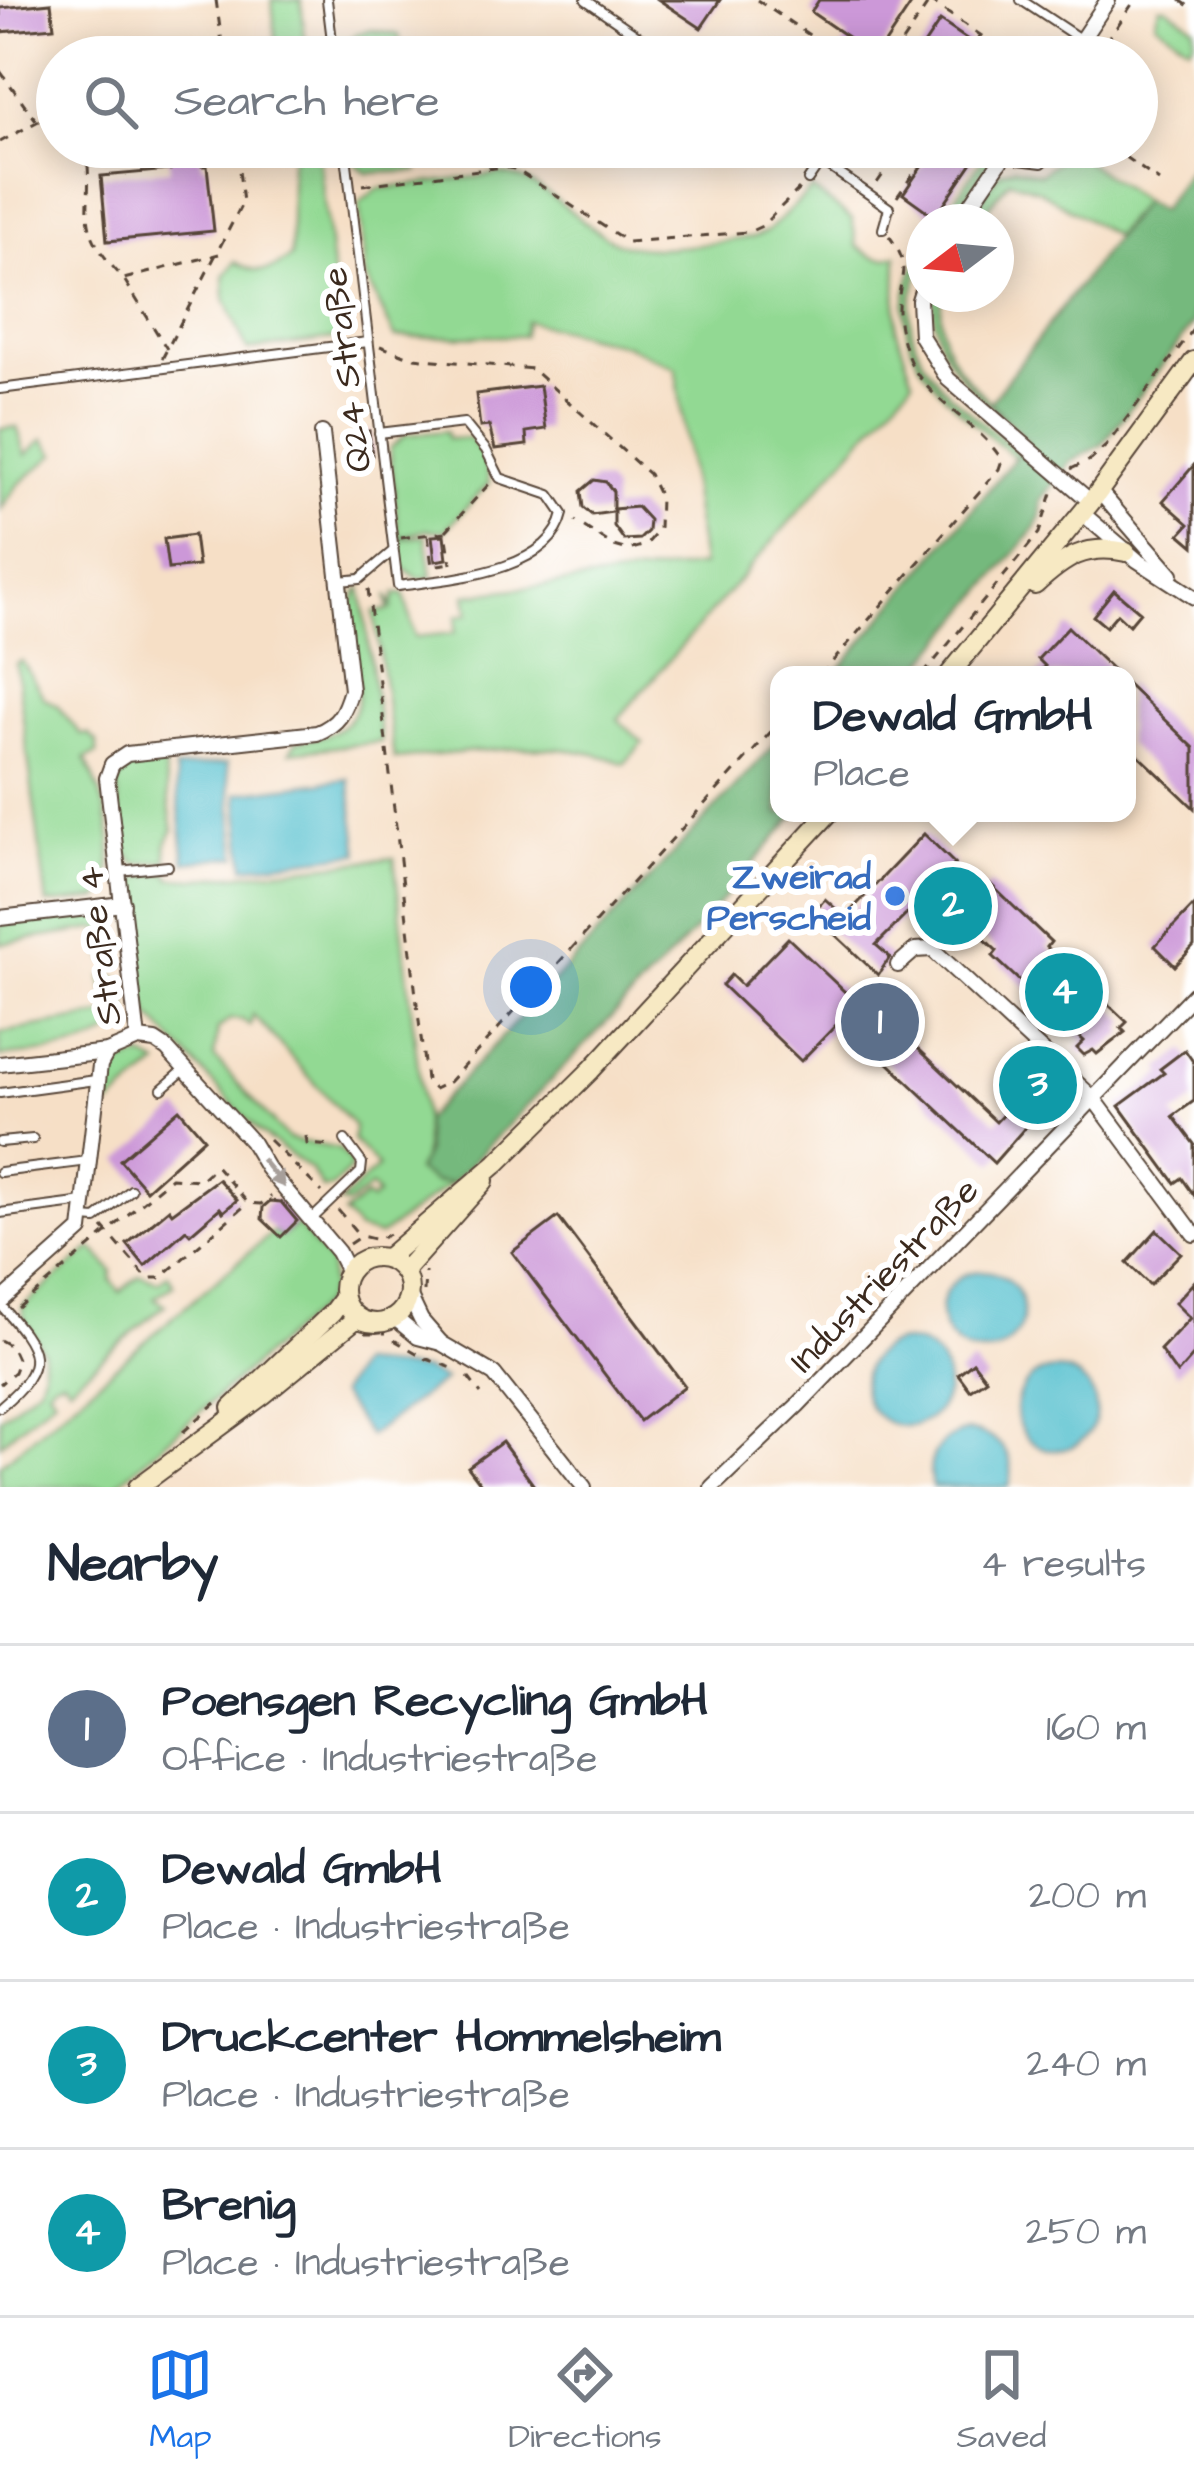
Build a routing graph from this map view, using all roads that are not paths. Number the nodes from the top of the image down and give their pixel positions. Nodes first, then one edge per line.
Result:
1 (327, 0) edge
2 (586, 0) edge
3 (1022, 0) edge
4 (1108, 0) edge
5 (331, 36) edge
6 (638, 36) edge
7 (1075, 36) edge
8 (1084, 36) edge
9 (348, 168) edge
10 (816, 168) edge
11 (831, 168) edge
12 (996, 168) edge
13 (808, 180) road end
14 (971, 204) edge
15 (883, 229) road end
16 (920, 312) edge
17 (368, 342) junction
18 (1194, 361) edge
19 (0, 389) edge
20 (322, 433) dead end
21 (379, 434) junction
22 (1091, 502) junction
23 (394, 551) junction
24 (1126, 552) junction
25 (339, 581) junction
26 (1188, 592) edge
27 (1003, 610) junction
28 (957, 666) edge
29 (821, 822) edge
30 (168, 866) dead end
31 (119, 871) junction
32 (123, 904) junction
33 (0, 918) edge
34 (898, 964) dead end
35 (1194, 994) edge
36 (138, 1039) junction
37 (107, 1052) junction
38 (0, 1064) edge
39 (185, 1069) junction
40 (96, 1080) junction
41 (162, 1089) dead end
42 (0, 1093) edge
43 (1094, 1099) junction
44 (33, 1139) dead end
45 (0, 1142) edge
46 (344, 1145) road end
47 (89, 1161) junction
48 (0, 1172) edge
49 (131, 1190) dead end
50 (0, 1213) edge
51 (87, 1217) junction
52 (312, 1219) junction
53 (1194, 1234) edge
54 (412, 1250) junction
55 (387, 1258) junction
56 (404, 1271) junction
57 (348, 1272) junction
58 (344, 1298) junction
59 (3, 1307) edge
60 (351, 1321) junction
61 (404, 1325) junction
62 (0, 1407) edge
63 (213, 1430) junction
64 (138, 1487) edge
65 (584, 1487) edge
66 (712, 1487) edge

1 - 5 lane
2 - 6 lane
3 - 7 lane
4 - 8 street
9 - 17 lane, Q24 Straße
10 - 13 lane
11 - 15 lane
12 - 14 street
16 - 22 street
17 - 19 lane
17 - 21 lane, Q24 Straße
18 - 22 main road
20 - 25 street
21 - 23 lane, Q24 Straße
21 - 23 lane, Q24 Straße
22 - 24 street
22 - 26 street
22 - 27 main road
23 - 25 lane
24 - 26 street
24 - 27 main road
25 - 31 street, Straße 4
27 - 28 main road
29 - 54 main road
30 - 31 lane
31 - 32 street, Straße 4
32 - 33 street
32 - 36 street, Straße 4
34 - 43 street
35 - 43 street, Industriestraße
36 - 37 street
36 - 39 street, Straße 4
37 - 38 street
37 - 40 street
39 - 41 lane
39 -> 52 street, Straße 4
40 - 42 lane
40 - 47 street
43 - 53 street
43 - 66 street, Industriestraße
44 - 45 lane
46 - 52 lane
47 - 48 lane
47 - 51 street
49 - 51 lane
50 - 51 lane
51 - 59 street
52 - 57 street, Straße 4
54 - 55 main road
54 - 56 main road
55 - 56 main road
55 - 57 main road
56 - 61 main road
57 - 58 main road
58 - 60 main road
58 - 63 main road
59 - 62 lane
60 - 61 main road
60 - 63 main road
61 - 65 street
63 - 64 main road

